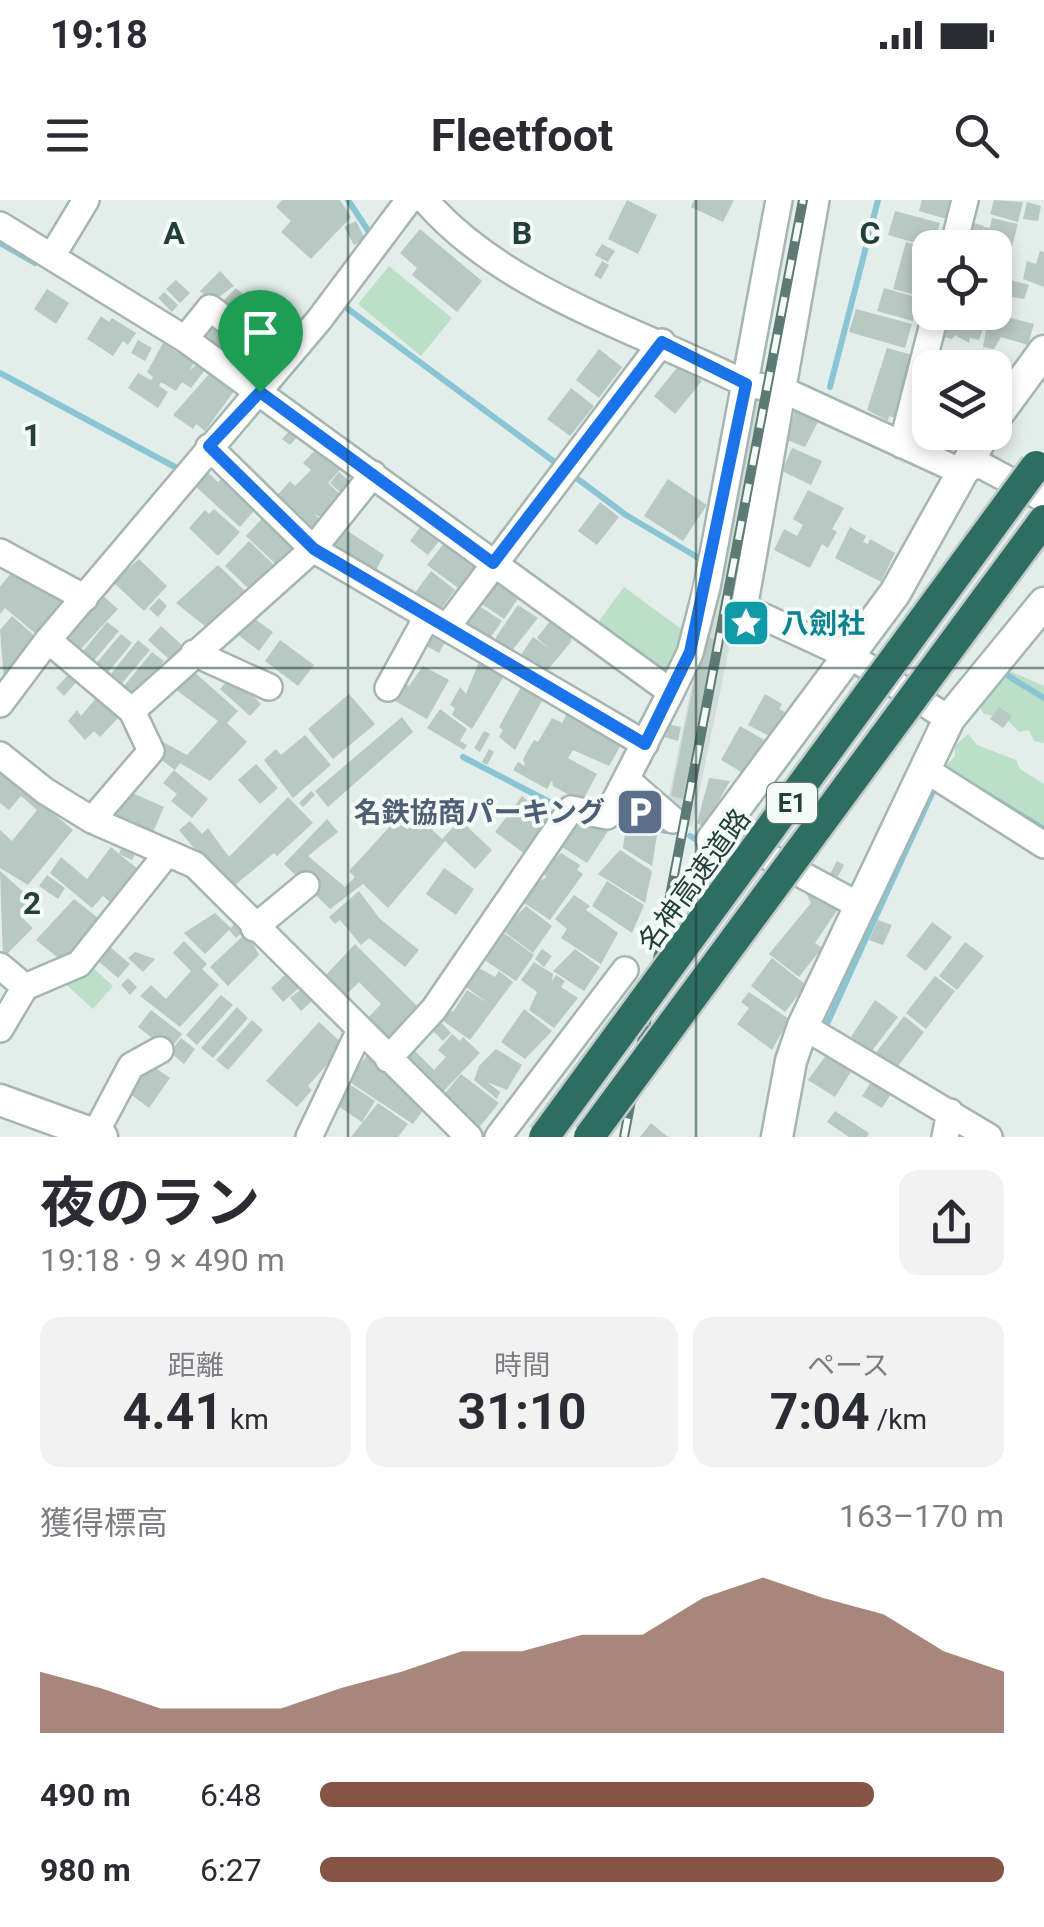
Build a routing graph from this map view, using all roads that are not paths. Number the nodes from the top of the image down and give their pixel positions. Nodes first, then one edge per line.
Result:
1 (86, 200) edge
2 (409, 200) edge
3 (425, 200) edge
4 (779, 200) edge
5 (816, 200) edge
6 (965, 200) edge
7 (0, 226) edge
8 (958, 230) edge
9 (52, 256) junction
10 (227, 321) dead end
11 (931, 330) edge
12 (185, 338) junction
13 (662, 342) junction
14 (1044, 352) edge
15 (746, 384) junction
16 (783, 390) junction
17 (260, 392) junction
18 (1012, 395) edge
19 (902, 445) junction
20 (209, 446) junction
21 (975, 450) edge
22 (1036, 466) dead end
23 (962, 472) junction
24 (373, 474) junction
25 (1044, 499) edge
26 (1044, 520) edge
27 (314, 549) junction
28 (0, 552) edge
29 (493, 563) junction
30 (85, 598) junction
31 (1040, 605) edge
32 (437, 622) junction
33 (48, 640) junction
34 (194, 653) junction
35 (847, 659) junction
36 (269, 688) dead end
37 (388, 688) dead end
38 (671, 692) junction
39 (0, 704) edge
40 (132, 711) junction
41 (949, 720) junction
42 (645, 744) junction
43 (0, 755) edge
44 (926, 770) junction
45 (627, 780) junction
46 (92, 820) junction
47 (672, 820) dead end
48 (712, 840) joint
49 (1044, 844) edge
50 (165, 856) junction
51 (306, 885) dead end
52 (860, 906) junction
53 (254, 928) junction
54 (0, 966) edge
55 (626, 970) dead end
56 (25, 987) junction
57 (803, 1026) junction
58 (0, 1029) edge
59 (359, 1032) junction
60 (160, 1050) dead end
61 (388, 1059) junction
62 (0, 1100) edge
63 (947, 1124) edge
64 (92, 1136) edge
65 (309, 1137) edge
66 (469, 1137) edge
67 (498, 1137) edge
68 (544, 1137) edge
69 (590, 1137) edge
70 (777, 1137) edge
71 (990, 1137) edge

1 - 9 street
2 - 17 street
3 - 13 street
4 - 15 street
5 - 16 street
6 - 8 street
7 - 9 street
9 - 12 street
10 - 12 street
11 - 19 street
12 - 17 street
13 - 15 street
13 - 29 street
14 - 18 street
15 - 16 street
15 - 38 street
16 - 19 street
16 - 35 street
17 - 20 street
17 - 24 street
19 - 23 street
20 - 27 street
20 - 30 street
21 - 23 street
22 - 68 highway, 名神高速道路 / E1, bridge
23 - 25 street
23 - 35 street
24 - 27 street
24 - 29 street
26 - 69 highway, E1, bridge
27 - 32 street
27 - 34 street
28 - 30 street
29 - 32 street
29 - 38 street
30 - 33 street
31 - 41 street
32 - 37 street
32 - 42 street
33 - 39 street
33 - 40 street
34 - 36 street
34 - 40 street
35 - 41 street
35 - 48 street
38 - 42 street
40 - 46 street
41 - 44 street
42 - 45 street
43 - 46 street
44 - 49 street
44 - 52 street
45 - 47 street
45 - 61 street
46 - 50 street
48 - 52 street
50 - 53 street
50 - 56 street
51 - 53 street
52 - 57 street
53 - 59 street
54 - 56 street
55 - 67 street
56 - 58 street
57 - 63 street
57 - 70 street
59 - 61 street
59 - 65 street
60 - 64 street
61 - 66 street
62 - 64 street
63 - 71 street

